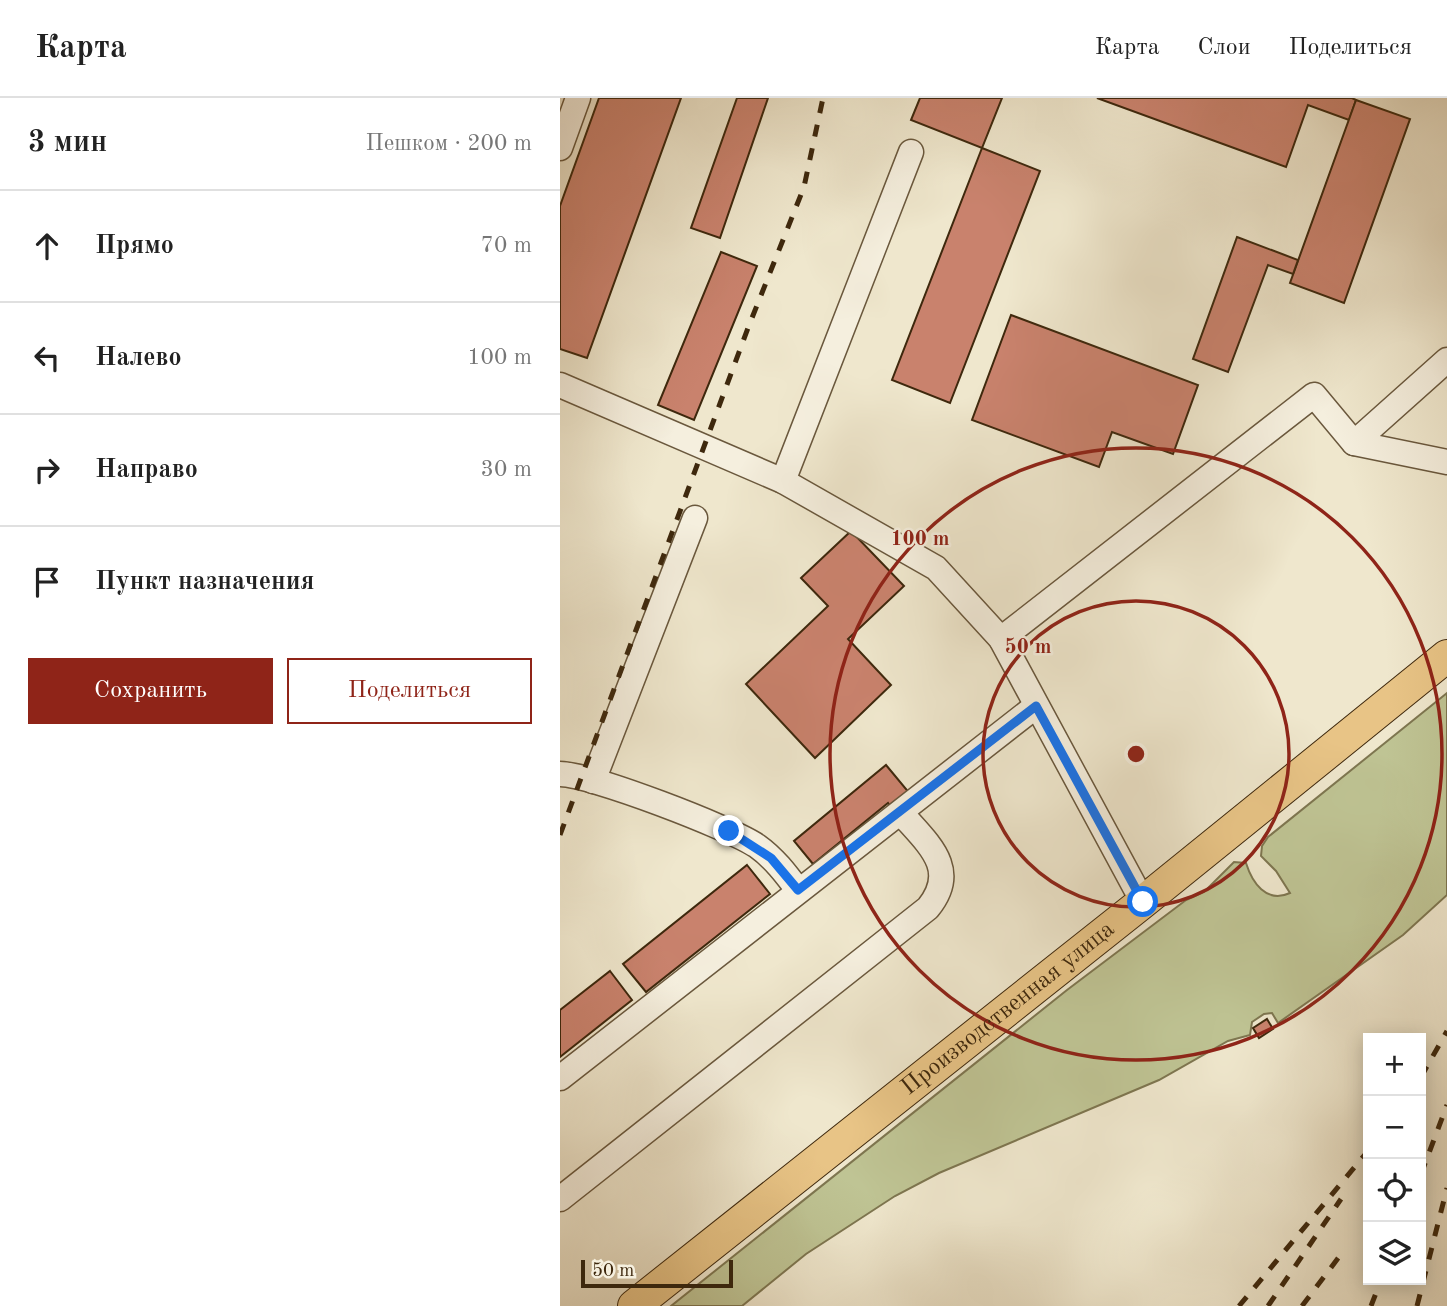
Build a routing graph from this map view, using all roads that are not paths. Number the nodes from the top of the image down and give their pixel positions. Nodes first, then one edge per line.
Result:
1 (578, 98) edge
2 (560, 148) edge
3 (911, 152) dead end
4 (1447, 360) edge
5 (560, 385) edge
6 (1354, 443) junction
7 (1447, 462) edge
8 (783, 481) junction
9 (695, 518) dead end
10 (1001, 639) junction
11 (1447, 656) edge
12 (1036, 706) junction
13 (560, 774) edge
14 (593, 781) junction
15 (901, 813) junction
16 (798, 890) junction
17 (1143, 902) junction
18 (560, 1078) edge
19 (560, 1199) edge
20 (634, 1306) edge

1 - 2 street
3 - 8 street
4 - 6 street
5 - 8 street
6 - 7 street
6 - 10 street
8 - 10 street
9 - 14 street
10 - 12 street
11 - 17 main road, Производственная улица
12 - 15 street
12 - 17 street
13 - 14 street
14 - 16 street
15 - 16 street
15 - 19 street
16 - 18 street
17 - 20 main road, Производственная улица

